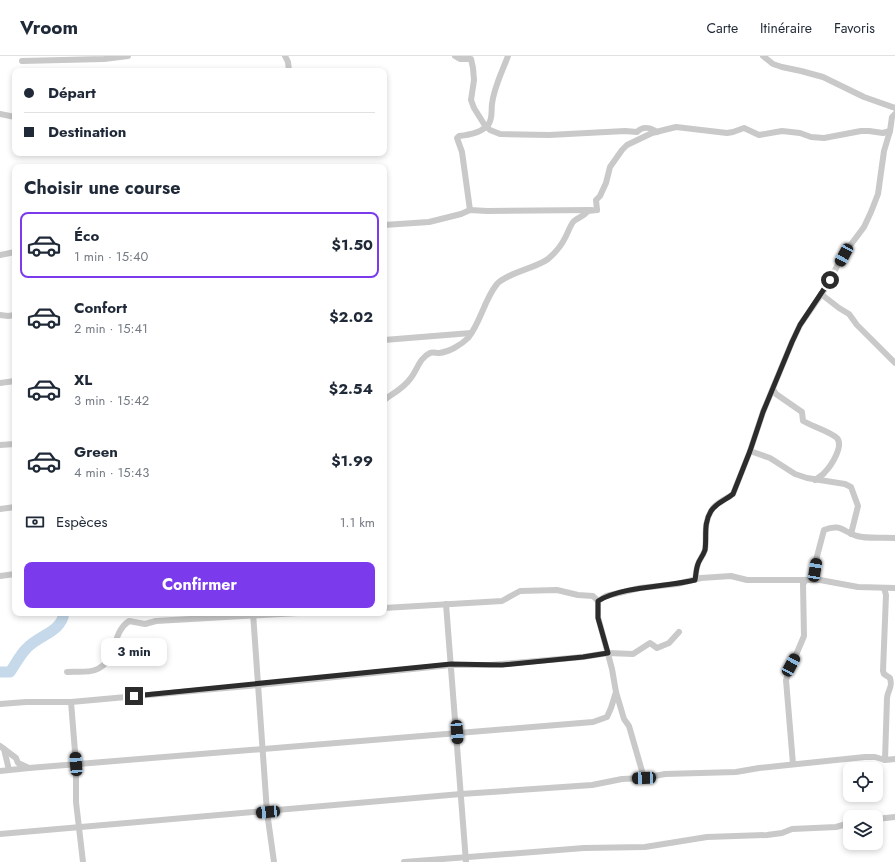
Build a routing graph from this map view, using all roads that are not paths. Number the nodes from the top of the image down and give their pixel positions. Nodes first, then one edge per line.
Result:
1 (128, 56) edge
2 (285, 56) edge
3 (455, 56) edge
4 (508, 56) edge
5 (763, 56) edge
6 (104, 58) edge
7 (22, 61) dead end
8 (289, 68) edge
9 (895, 108) edge
10 (0, 114) edge
11 (895, 114) edge
12 (12, 116) edge
13 (486, 126) junction
14 (890, 131) junction
15 (657, 132) junction
16 (470, 210) junction
17 (597, 210) junction
18 (387, 225) edge
19 (12, 253) edge
20 (0, 255) edge
21 (821, 294) junction
22 (0, 315) edge
23 (12, 315) edge
24 (471, 333) junction
25 (387, 340) edge
26 (895, 363) edge
27 (12, 381) edge
28 (0, 382) edge
29 (773, 389) junction
30 (387, 398) edge
31 (12, 444) edge
32 (0, 445) edge
33 (750, 451) junction
34 (815, 480) junction
35 (12, 507) edge
36 (0, 509) edge
37 (851, 534) junction
38 (895, 538) edge
39 (12, 574) edge
40 (0, 576) edge
41 (695, 580) junction
42 (806, 580) junction
43 (815, 580) junction
44 (884, 588) junction
45 (895, 588) edge
46 (598, 601) junction
47 (446, 604) junction
48 (387, 608) edge
49 (225, 616) edge
50 (253, 616) edge
51 (679, 632) dead end
52 (608, 653) junction
53 (451, 664) junction
54 (67, 672) dead end
55 (258, 685) junction
56 (616, 692) junction
57 (71, 702) junction
58 (0, 704) edge
59 (457, 732) junction
60 (2, 747) edge
61 (264, 749) junction
62 (895, 758) edge
63 (885, 760) junction
64 (76, 764) junction
65 (793, 764) junction
66 (29, 768) junction
67 (9, 770) junction
68 (0, 771) edge
69 (644, 778) junction
70 (461, 794) junction
71 (268, 812) junction
72 (895, 818) edge
73 (883, 819) edge
74 (843, 826) edge
75 (80, 828) junction
76 (0, 834) edge
77 (465, 859) edge
78 (83, 862) edge
79 (274, 862) edge
80 (404, 862) edge

1 - 6 street
2 - 8 street
3 - 13 street
4 - 13 street
5 - 9 street
6 - 7 street
10 - 12 street
11 - 14 street
13 - 15 street
13 - 16 street
14 - 15 street
14 - 21 street
15 - 17 street
16 - 17 street
16 - 18 street
17 - 24 street
19 - 20 street
21 - 26 street
21 - 29 street
22 - 23 street
24 - 25 street
24 - 30 street
27 - 28 street
29 - 33 street
29 - 34 street
31 - 32 street
33 - 34 street
33 - 41 street
34 - 37 street
35 - 36 street
37 - 38 street
37 - 43 street
39 - 40 street
41 - 42 street
41 - 46 street
42 - 43 street
42 - 65 street
43 - 44 street
44 - 45 street
44 - 63 street
46 - 47 street
46 - 52 street
47 - 48 street
47 - 53 street
49 - 54 street
50 - 55 street
51 - 52 street
52 - 53 street
52 - 56 street
53 - 55 street
53 - 59 street
55 - 57 street
55 - 61 street
56 - 59 street
56 - 69 street
57 - 58 street
57 - 64 street
59 - 61 street
59 - 70 street
60 - 66 street
60 - 67 street
61 - 64 street
61 - 71 street
62 - 63 street
63 - 65 street
64 - 66 street
64 - 75 street
65 - 69 street
66 - 67 street
67 - 68 street
69 - 70 street
70 - 71 street
70 - 77 street
71 - 75 street
71 - 79 street
72 - 73 street
74 - 77 street
75 - 76 street
75 - 78 street
77 - 80 street

